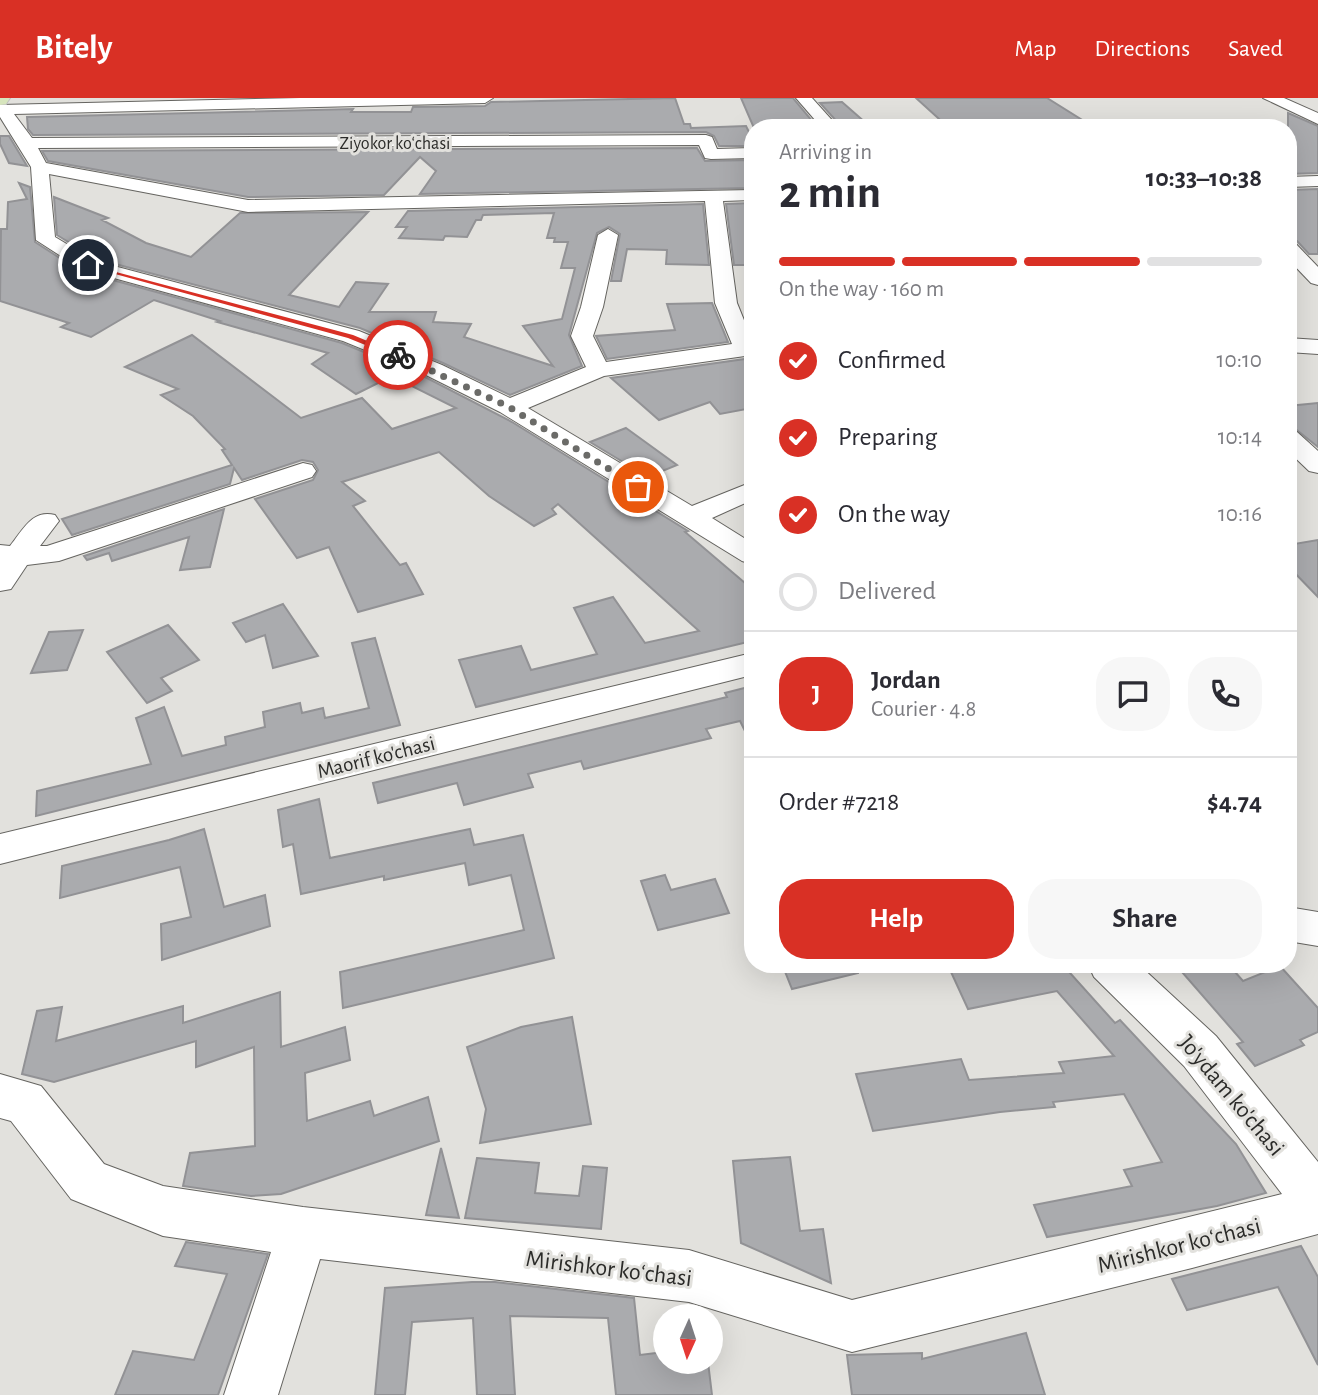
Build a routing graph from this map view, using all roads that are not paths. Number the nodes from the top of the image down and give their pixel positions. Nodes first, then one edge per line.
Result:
1 (485, 98) edge
2 (804, 98) edge
3 (1271, 98) edge
4 (1, 104) edge
5 (823, 119) edge
6 (1318, 119) edge
7 (1298, 129) dead end
8 (1318, 129) edge
9 (27, 142) junction
10 (744, 153) edge
11 (40, 167) junction
12 (1318, 181) edge
13 (1297, 182) edge
14 (744, 195) edge
15 (713, 196) junction
16 (608, 235) dead end
17 (1297, 257) edge
18 (1318, 279) edge
19 (744, 339) edge
20 (1297, 346) edge
21 (1318, 347) edge
22 (744, 350) edge
23 (599, 370) junction
24 (509, 407) junction
25 (1297, 445) edge
26 (1318, 465) edge
27 (303, 471) dead end
28 (744, 494) edge
29 (689, 518) junction
30 (45, 521) dead end
31 (744, 550) edge
32 (9, 555) edge
33 (0, 582) edge
34 (744, 666) edge
35 (0, 849) edge
36 (1297, 926) edge
37 (1318, 929) edge
38 (1118, 973) edge
39 (0, 1096) edge
40 (1318, 1201) edge
41 (1318, 1209) edge
42 (303, 1232) junction
43 (251, 1395) edge

1 - 4 street
2 - 5 street
3 - 6 street
4 - 9 street
7 - 8 street
9 - 10 street, Ziyokor koʻchasi
9 - 11 street
11 - 15 street
11 - 24 street
12 - 13 street
14 - 15 street
15 - 19 street
16 - 23 street
17 - 18 street
20 - 21 street
22 - 23 street
23 - 24 street
24 - 29 street
25 - 26 street
27 - 32 street
28 - 29 street
29 - 31 street
30 - 32 street
32 - 33 street
34 - 35 street, Maorif ko'chasi
36 - 37 street
38 - 40 street, Jo'ydam ko'chasi
39 - 42 street, Mirishkor koʻchasi
41 - 42 street, Mirishkor koʻchasi
42 - 43 street

